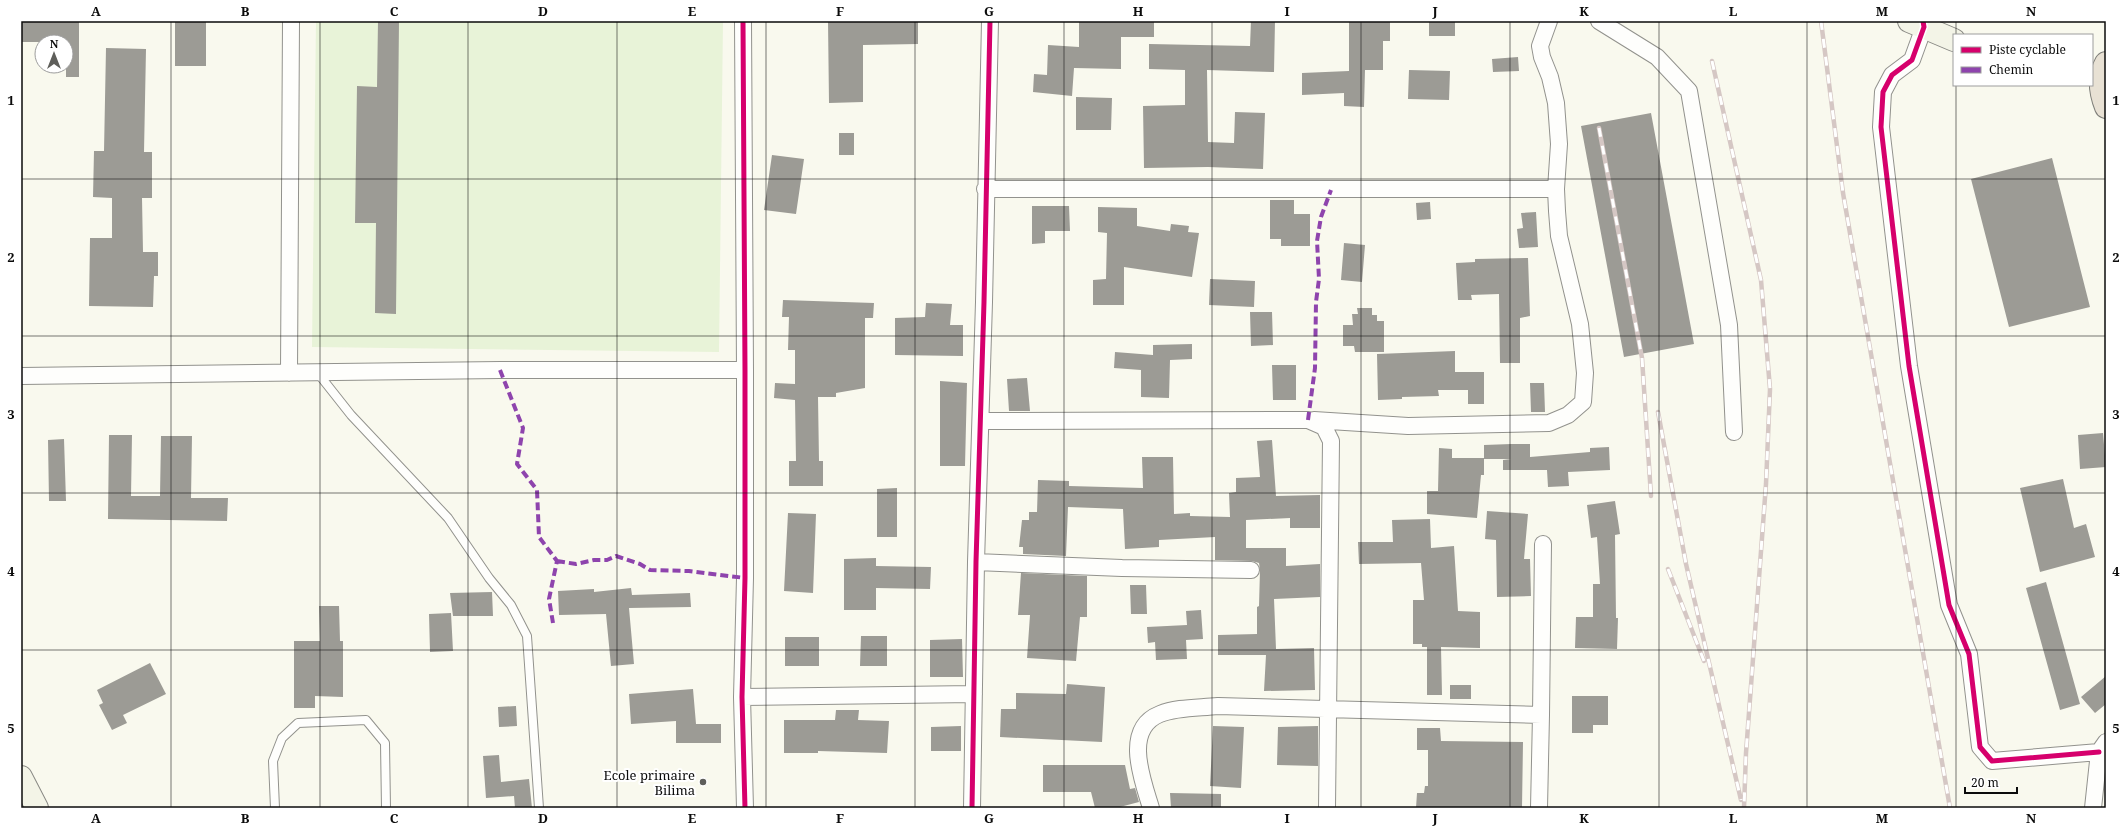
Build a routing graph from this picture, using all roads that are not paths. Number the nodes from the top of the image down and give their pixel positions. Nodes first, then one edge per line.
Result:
1 (291, 21) edge
2 (743, 21) edge
3 (990, 21) edge
4 (1549, 21) edge
5 (1599, 21) edge
6 (1918, 23) edge
7 (1953, 40) edge
8 (2100, 72) edge
9 (2106, 107) edge
10 (985, 189) junction
11 (1556, 189) junction
12 (745, 370) junction
13 (316, 372) junction
14 (289, 373) junction
15 (21, 376) edge
16 (1308, 420) junction
17 (981, 421) junction
18 (1734, 432) dead end
19 (1543, 544) dead end
20 (976, 562) junction
21 (1252, 570) dead end
22 (974, 694) junction
23 (742, 697) junction
24 (1329, 710) junction
25 (1541, 715) junction
26 (2103, 747) edge
27 (21, 777) edge
28 (37, 808) edge
29 (275, 808) edge
30 (386, 808) edge
31 (539, 808) edge
32 (745, 808) edge
33 (972, 808) edge
34 (1150, 808) edge
35 (1327, 808) edge
36 (1539, 808) edge
37 (2093, 808) edge

1 - 14 street
2 - 12 street
3 - 10 street
4 - 11 street
5 - 18 street
6 - 7 street
6 - 26 street
8 - 9 highway
10 - 11 street
10 - 17 street
11 - 16 street
12 - 13 street
12 - 23 street
13 - 14 street
13 - 31 lane
14 - 15 street
16 - 17 street
16 - 24 street
17 - 20 street
19 - 25 street
20 - 21 street
20 - 22 street
22 - 23 street
22 - 33 street
23 - 32 street
24 - 25 street
24 - 34 street
24 - 35 street
25 - 36 street
26 - 37 street
27 - 28 street
29 - 30 lane

